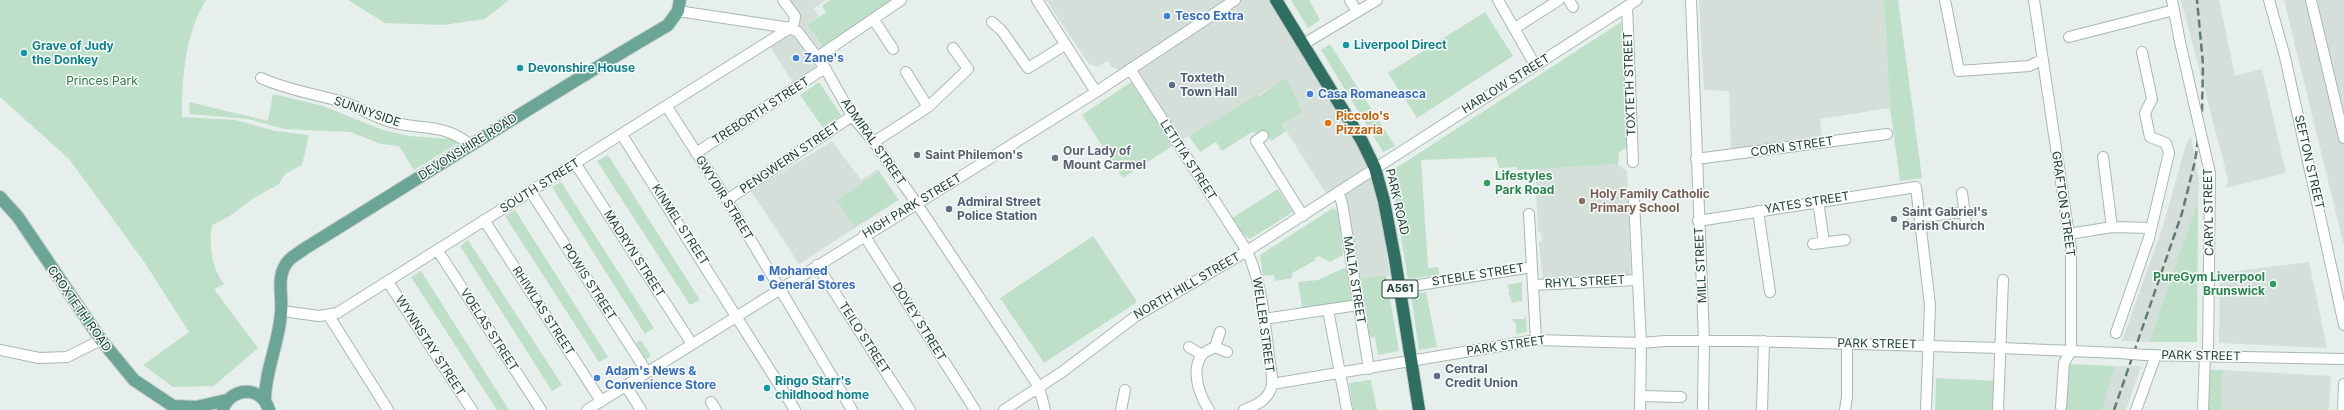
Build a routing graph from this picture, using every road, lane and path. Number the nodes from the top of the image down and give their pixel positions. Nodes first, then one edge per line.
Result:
1 (783, 0) edge
2 (901, 0) edge
3 (1037, 0) edge
4 (1235, 0) edge
5 (1276, 0) edge
6 (1350, 0) edge
7 (1377, 0) edge
8 (1498, 0) edge
9 (1559, 0) edge
10 (1637, 0) edge
11 (1691, 0) edge
12 (1945, 0) edge
13 (2034, 0) edge
14 (2270, 0) edge
15 (2311, 0) edge
16 (2173, 5) edge
17 (679, 6) edge
18 (1627, 6) junction
19 (1357, 12) junction
20 (874, 20) junction
21 (992, 22) dead end
22 (790, 28) junction
23 (1515, 28) junction
24 (2069, 37) dead end
25 (1065, 45) junction
26 (1302, 45) junction
27 (953, 48) dead end
28 (893, 49) dead end
29 (2142, 52) dead end
30 (816, 58) junction
31 (2042, 60) junction
32 (1535, 65) junction
33 (825, 68) junction
34 (1130, 69) junction
35 (906, 72) dead end
36 (261, 78) dead end
37 (1096, 92) junction
38 (667, 107) junction
39 (928, 107) junction
40 (852, 116) junction
41 (1887, 134) dead end
42 (622, 135) junction
43 (1263, 136) dead end
44 (2344, 138) edge
45 (874, 142) junction
46 (471, 145) junction
47 (696, 153) junction
48 (2103, 157) dead end
49 (1696, 159) junction
50 (1633, 162) dead end
51 (575, 163) junction
52 (1375, 168) junction
53 (531, 192) junction
54 (1338, 192) junction
55 (1962, 193) dead end
56 (0, 197) edge
57 (727, 200) junction
58 (1634, 201) dead end
59 (1818, 201) junction
60 (917, 204) junction
61 (1758, 211) junction
62 (1964, 212) junction
63 (1529, 214) dead end
64 (1303, 216) junction
65 (1920, 217) junction
66 (484, 220) junction
67 (1698, 221) junction
68 (1966, 223) dead end
69 (2112, 227) junction
70 (2151, 228) junction
71 (2068, 234) junction
72 (864, 235) junction
73 (1846, 240) dead end
74 (1824, 242) junction
75 (1813, 244) dead end
76 (438, 251) junction
77 (1247, 251) junction
78 (817, 265) junction
79 (1532, 267) junction
80 (1637, 280) junction
81 (2003, 280) dead end
82 (388, 282) junction
83 (1533, 285) junction
84 (1400, 288) junction
85 (779, 289) junction
86 (1770, 292) dead end
87 (1358, 305) junction
88 (1328, 310) junction
89 (282, 311) junction
90 (737, 315) junction
91 (329, 316) junction
92 (1264, 319) junction
93 (2344, 325) edge
94 (1220, 332) dead end
95 (2116, 333) dead end
96 (101, 340) junction
97 (1536, 340) junction
98 (1704, 340) junction
99 (1764, 342) junction
100 (1641, 343) junction
101 (692, 344) junction
102 (1847, 344) junction
103 (1928, 346) junction
104 (1189, 347) dead end
105 (1215, 347) junction
106 (2001, 348) junction
107 (0, 350) edge
108 (2071, 351) junction
109 (1227, 352) dead end
110 (1202, 355) junction
111 (2156, 355) junction
112 (2207, 356) junction
113 (2344, 359) edge
114 (1412, 361) junction
115 (1368, 369) junction
116 (268, 370) junction
117 (647, 372) junction
118 (1340, 374) junction
119 (1272, 384) junction
120 (2344, 384) edge
121 (626, 386) junction
122 (1039, 387) junction
123 (1125, 390) dead end
124 (247, 391) junction
125 (1640, 396) junction
126 (1680, 397) dead end
127 (602, 401) junction
128 (225, 405) edge
129 (267, 405) edge
130 (2062, 407) dead end
131 (170, 408) edge
132 (199, 408) edge
133 (388, 410) edge
134 (472, 410) edge
135 (541, 410) edge
136 (587, 410) edge
137 (641, 410) edge
138 (795, 410) edge
139 (852, 410) edge
140 (910, 410) edge
141 (975, 410) edge
142 (1004, 410) edge
143 (1045, 410) edge
144 (1121, 410) edge
145 (1209, 410) edge
146 (1244, 410) edge
147 (1347, 410) edge
148 (1419, 410) edge
149 (1640, 410) edge
150 (1703, 410) edge
151 (1762, 410) edge
152 (1845, 410) edge
153 (1926, 410) edge
154 (1998, 410) edge
155 (2136, 410) edge
156 (2203, 410) edge
157 (2343, 410) edge

1 - 22 street
2 - 20 street
3 - 25 street
4 - 34 street, HIGH PARK STREET
5 - 26 highway, PARK ROAD / A561
6 - 19 street
7 - 19 street
8 - 23 street
9 - 23 street
10 - 18 street, HARLOW STREET
11 - 49 street, MILL STREET
12 - 31 street
13 - 31 street, GRAFTON STREET
14 - 93 street, SEFTON STREET
15 - 44 street
16 - 24 street
16 - 112 street, CARYL STREET, bridge
17 - 22 street
17 - 46 main road, DEVONSHIRE ROAD
18 - 32 street, HARLOW STREET
18 - 50 street, TOXTETH STREET
19 - 26 street
20 - 28 street
20 - 30 street
21 - 25 street
22 - 30 street, ADMIRAL STREET
22 - 38 street, SOUTH STREET
23 - 32 street
25 - 37 street
26 - 52 highway, PARK ROAD / A561
27 - 39 street
29 - 70 street
30 - 33 street, ADMIRAL STREET
31 - 71 street, GRAFTON STREET
32 - 52 street, HARLOW STREET
33 - 40 street, ADMIRAL STREET
33 - 47 street, TREBORTH STREET
34 - 37 street, HIGH PARK STREET
34 - 77 street, LETITIA STREET
35 - 39 street
36 - 46 street, SUNNYSIDE
37 - 60 street, HIGH PARK STREET
38 - 42 street, SOUTH STREET
38 - 47 street, GWYDIR STREET
39 - 45 street
40 - 45 street, ADMIRAL STREET
40 - 57 street, PENGWERN STREET
41 - 49 street, CORN STREET
42 - 51 street, SOUTH STREET
42 - 90 street, KINMEL STREET
43 - 64 street
45 - 60 street, ADMIRAL STREET
46 - 89 main road, DEVONSHIRE ROAD
47 - 57 street, GWYDIR STREET
48 - 69 street
49 - 67 street, MILL STREET
51 - 53 street, SOUTH STREET
51 - 101 street, MADRYN STREET
52 - 54 street, NORTH HILL STREET
52 - 84 highway, PARK ROAD / A561
53 - 66 street, SOUTH STREET
53 - 117 street, POWIS STREET
54 - 64 street, NORTH HILL STREET
54 - 87 street, MALTA STREET
55 - 62 street
56 - 96 main road, CROXTETH ROAD
57 - 85 street, GWYDIR STREET
58 - 80 street
59 - 61 street, YATES STREET
59 - 65 street, YATES STREET
59 - 74 street
60 - 72 street, HIGH PARK STREET
60 - 122 street, ADMIRAL STREET
61 - 67 street, YATES STREET
61 - 86 street
62 - 65 street
62 - 68 street
63 - 79 street
64 - 77 street, NORTH HILL STREET
65 - 103 street
66 - 76 street, SOUTH STREET
66 - 127 street, RHIWLAS STREET
67 - 98 street, MILL STREET
69 - 70 street
69 - 71 street
70 - 95 street
71 - 108 street, GRAFTON STREET
72 - 78 street, HIGH PARK STREET
72 - 141 street, DOVEY STREET
73 - 74 street
74 - 75 street
76 - 82 street, SOUTH STREET
76 - 135 street, VOELAS STREET
77 - 92 street, WELLER STREET
77 - 122 street, NORTH HILL STREET
78 - 85 street, HIGH PARK STREET
78 - 140 street, TEILO STREET
79 - 83 street
79 - 84 street, STEBLE STREET
80 - 83 street, RHYL STREET
80 - 100 street
81 - 106 street
82 - 91 street, SOUTH STREET
82 - 134 street, WYNNSTAY STREET
83 - 97 street
84 - 114 highway, PARK ROAD / A561
85 - 90 street, HIGH PARK STREET
85 - 139 street, GWYDIR STREET
87 - 88 street
87 - 115 street, MALTA STREET
88 - 92 street
88 - 118 street
89 - 91 street
89 - 116 main road, DEVONSHIRE ROAD
90 - 101 street, HIGH PARK STREET
90 - 138 street, KINMEL STREET
91 - 133 street
92 - 119 street, WELLER STREET
94 - 105 street
96 - 107 street
96 - 131 main road, CROXTETH ROAD
97 - 100 street, PARK STREET
97 - 114 street, PARK STREET
98 - 99 street, PARK STREET
98 - 100 street, PARK STREET
98 - 150 street, MILL STREET
99 - 102 street, PARK STREET
99 - 151 street
100 - 125 street
101 - 117 street, HIGH PARK STREET
102 - 103 street, PARK STREET
102 - 152 street
103 - 106 street, PARK STREET
103 - 153 street
104 - 110 street
105 - 109 street
105 - 110 street
106 - 108 street, PARK STREET
106 - 154 street
108 - 111 street, PARK STREET, bridge
108 - 130 street, GRAFTON STREET
110 - 145 street
111 - 112 street, PARK STREET
111 - 155 street
112 - 113 street, PARK STREET
112 - 156 street, CARYL STREET
114 - 115 street, PARK STREET
114 - 148 highway, PARK ROAD / A561
115 - 118 street, PARK STREET
116 - 124 main road
116 - 129 main road
117 - 121 street, HIGH PARK STREET
118 - 119 street, PARK STREET
118 - 147 street
119 - 146 street, WELLER STREET
120 - 157 street
121 - 127 street, HIGH PARK STREET
121 - 137 street
122 - 142 street, NORTH HILL STREET
122 - 143 street, ADMIRAL STREET
123 - 144 street
124 - 128 main road
124 - 129 main road
125 - 126 street
125 - 149 street
127 - 136 street, HIGH PARK STREET
128 - 132 main road
131 - 132 main road

